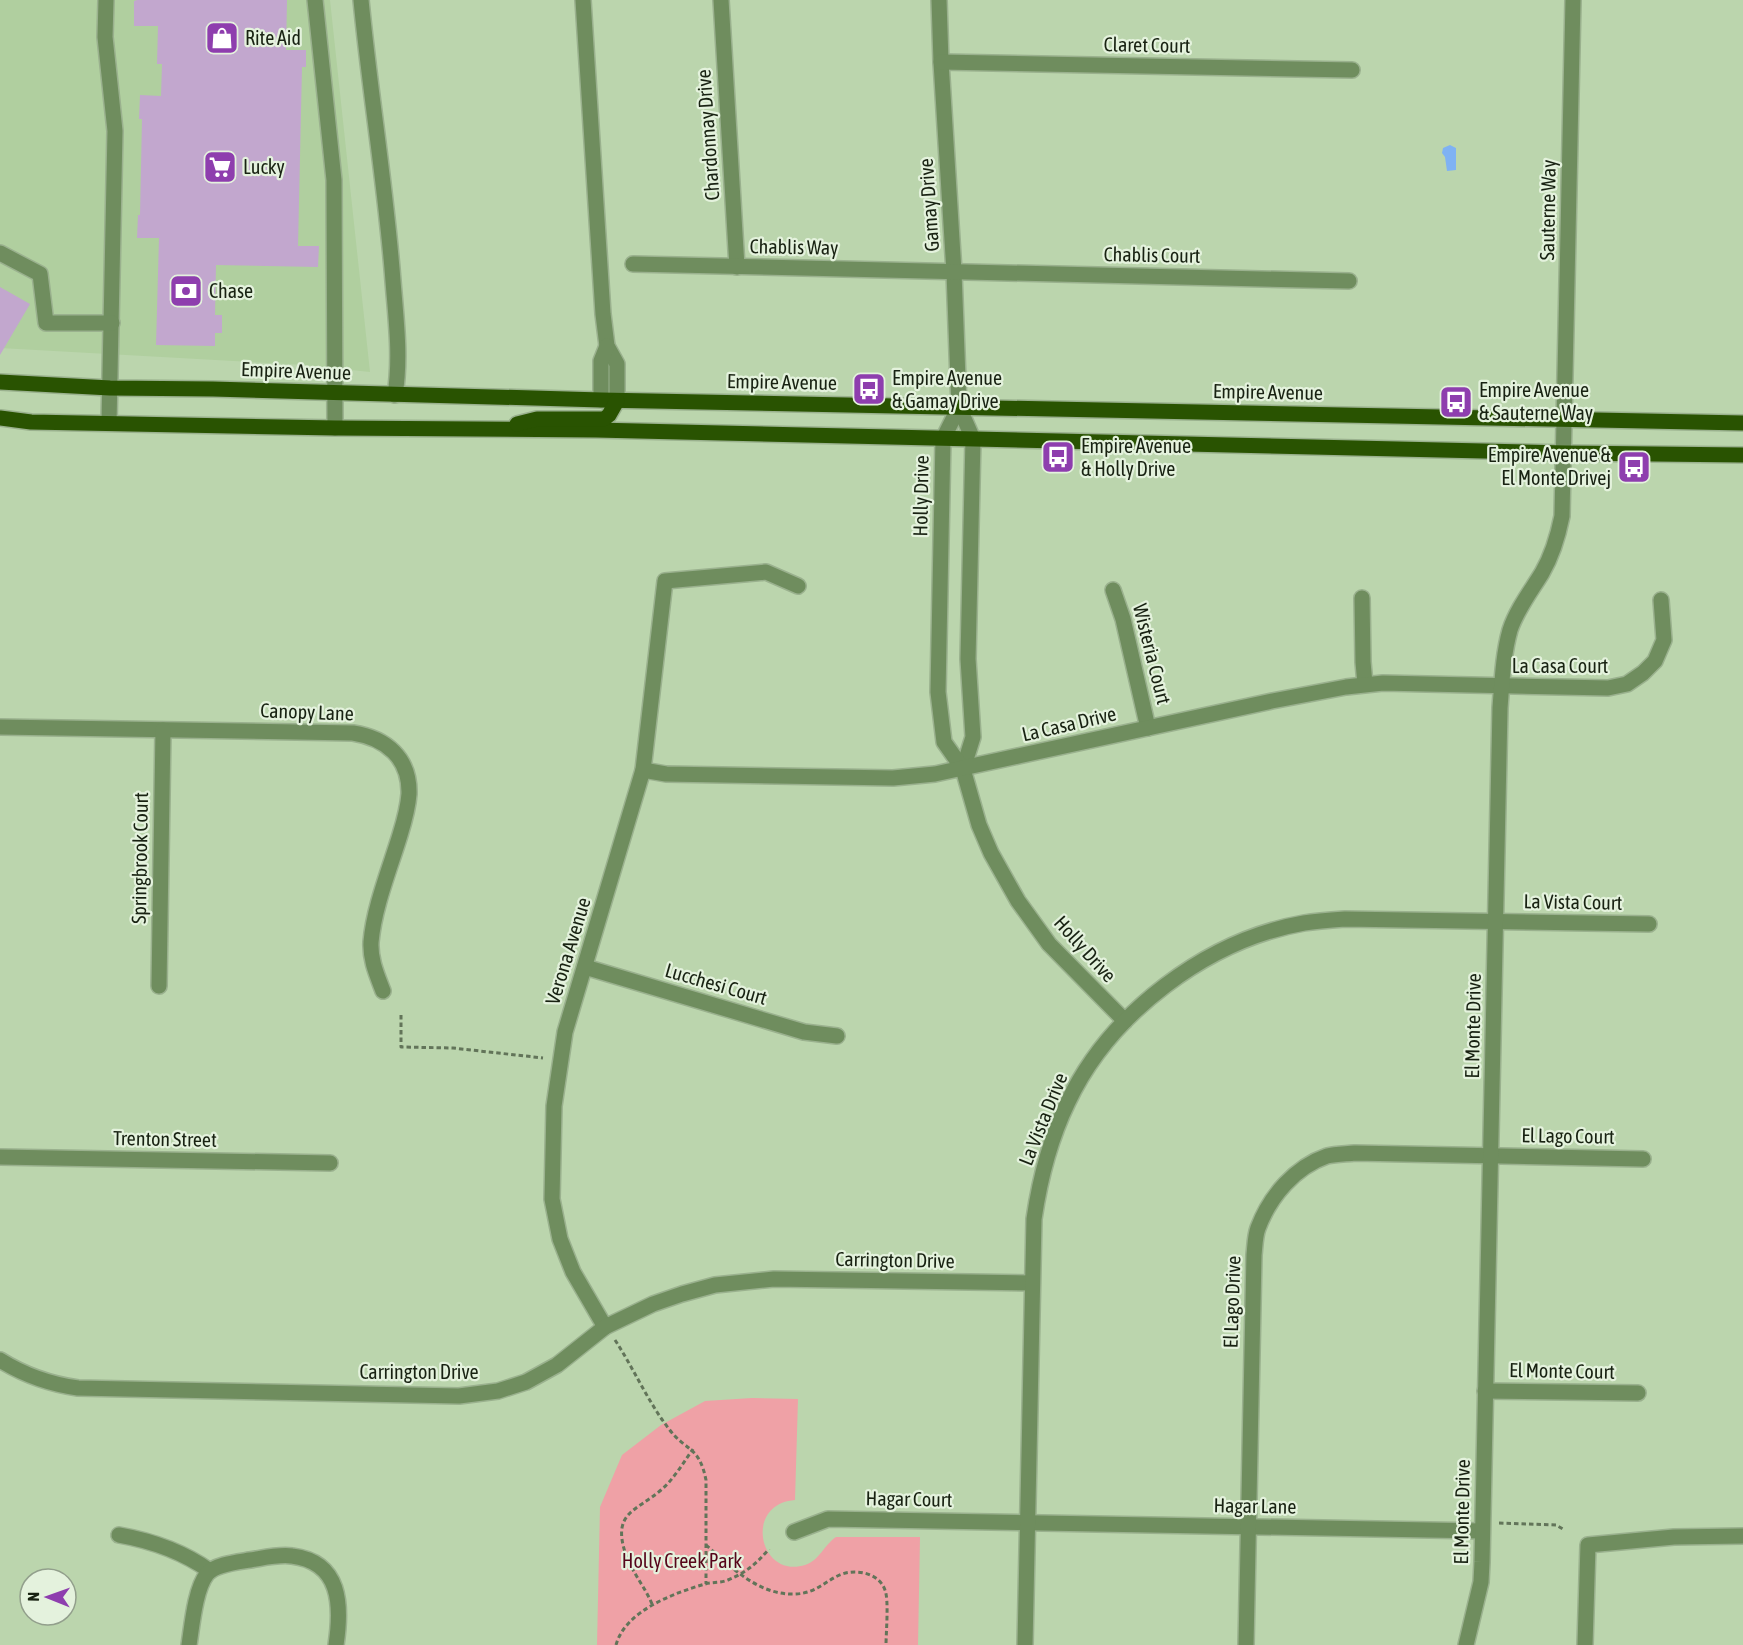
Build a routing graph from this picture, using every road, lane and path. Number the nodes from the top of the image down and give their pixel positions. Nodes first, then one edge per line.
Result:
1 (106, 0) edge
2 (315, 0) edge
3 (361, 0) edge
4 (583, 0) edge
5 (721, 0) edge
6 (939, 0) edge
7 (1573, 0) edge
8 (941, 62) junction
9 (1352, 70) dead end
10 (0, 253) edge
11 (633, 264) dead end
12 (737, 267) junction
13 (954, 272) junction
14 (1349, 280) dead end
15 (112, 323) junction
16 (607, 346) junction
17 (0, 382) edge
18 (110, 388) junction
19 (335, 393) junction
20 (395, 395) junction
21 (601, 400) junction
22 (617, 400) junction
23 (959, 407) junction
24 (0, 418) edge
25 (1566, 420) junction
26 (109, 423) junction
27 (1743, 423) edge
28 (335, 428) junction
29 (496, 429) junction
30 (943, 439) junction
31 (973, 439) junction
32 (1565, 453) junction
33 (1743, 455) edge
34 (798, 586) dead end
35 (1113, 590) dead end
36 (1362, 598) dead end
37 (1661, 600) dead end
38 (1365, 684) junction
39 (1501, 687) junction
40 (0, 727) edge
41 (1148, 728) junction
42 (163, 730) junction
43 (963, 769) junction
44 (643, 770) junction
45 (1496, 922) junction
46 (1649, 924) dead end
47 (585, 968) junction
48 (159, 986) dead end
49 (383, 991) dead end
50 (401, 1015) dead end
51 (1125, 1021) junction
52 (837, 1036) dead end
53 (543, 1058) dead end
54 (0, 1156) edge
55 (1491, 1156) junction
56 (1643, 1159) dead end
57 (330, 1162) dead end
58 (1032, 1282) junction
59 (605, 1327) junction
60 (0, 1360) edge
61 (1485, 1390) junction
62 (1638, 1393) dead end
63 (693, 1449) junction
64 (1027, 1522) junction
65 (1499, 1523) dead end
66 (1248, 1527) junction
67 (1563, 1528) dead end
68 (1482, 1531) junction
69 (794, 1532) dead end
70 (119, 1534) dead end
71 (1743, 1536) edge
72 (706, 1545) junction
73 (769, 1550) dead end
74 (210, 1571) junction
75 (739, 1575) junction
76 (706, 1584) junction
77 (652, 1604) junction
78 (189, 1645) edge
79 (336, 1645) edge
80 (616, 1645) edge
81 (886, 1645) edge
82 (1025, 1645) edge
83 (1246, 1645) edge
84 (1466, 1645) edge
85 (1585, 1645) edge

1 - 15 street
2 - 19 street
3 - 20 street
4 - 16 street
5 - 12 street, Chardonnay Drive
6 - 8 street, Gamay Drive
7 - 25 street, Sauterne Way
8 - 9 street, Claret Court
8 - 13 street, Gamay Drive
10 - 15 street
11 - 12 street, Chablis Way
12 - 13 street, Chablis Way
13 - 14 street, Chablis Court
13 - 23 street, Gamay Drive
15 - 18 street
16 - 21 street
16 - 22 street
17 - 18 main road, Empire Avenue
18 - 19 main road, Empire Avenue
18 - 26 street
19 - 20 main road, Empire Avenue
19 - 28 street
20 - 21 main road, Empire Avenue
21 - 22 main road, Empire Avenue
22 - 23 main road, Empire Avenue
22 - 29 main road
23 - 25 main road, Empire Avenue
23 - 30 street, Holly Drive
23 - 31 street
24 - 26 main road
25 - 27 main road, Empire Avenue
25 - 32 street, El Monte Drive
26 - 28 main road
28 - 29 main road
29 - 30 main road
30 - 31 main road
30 - 43 street, Holly Drive
31 - 32 main road
31 - 43 street
32 - 33 main road
32 - 39 street, El Monte Drive
34 - 44 street, Verona Avenue
35 - 41 street, Wisteria Court
36 - 38 street
37 - 39 street, La Casa Court
38 - 39 street, La Casa Drive
38 - 41 street, La Casa Drive
39 - 45 street, El Monte Drive
40 - 42 street, Canopy Lane
41 - 43 street, La Casa Drive
42 - 48 street, Springbrook Court
42 - 49 street, Canopy Lane
43 - 44 street, La Casa Drive
43 - 51 street, Holly Drive
44 - 47 street, Verona Avenue
45 - 46 street, La Vista Court
45 - 51 street, La Vista Drive
45 - 55 street, El Monte Drive
47 - 52 street, Lucchesi Court
47 - 59 street, Verona Avenue
50 - 53 path
51 - 58 street, La Vista Drive
54 - 57 street, Trenton Street
55 - 56 street, El Lago Court
55 - 61 street, El Monte Drive
55 - 66 street, El Lago Drive
58 - 59 street, Carrington Drive
58 - 64 street, La Vista Drive
59 - 60 street, Carrington Drive
59 - 63 path
61 - 62 street, El Monte Court
61 - 68 street, El Monte Drive
63 - 72 path
63 - 77 path
64 - 66 street, Hagar Lane
64 - 69 street, Hagar Court
64 - 82 street, La Vista Drive
65 - 67 path
66 - 68 street, Hagar Lane
66 - 83 street, El Lago Drive
68 - 84 street, El Monte Drive
70 - 74 street
71 - 85 street
72 - 75 path
72 - 76 path
73 - 75 path
74 - 78 street
74 - 79 street
75 - 76 path
75 - 81 path
76 - 77 path
77 - 80 path

